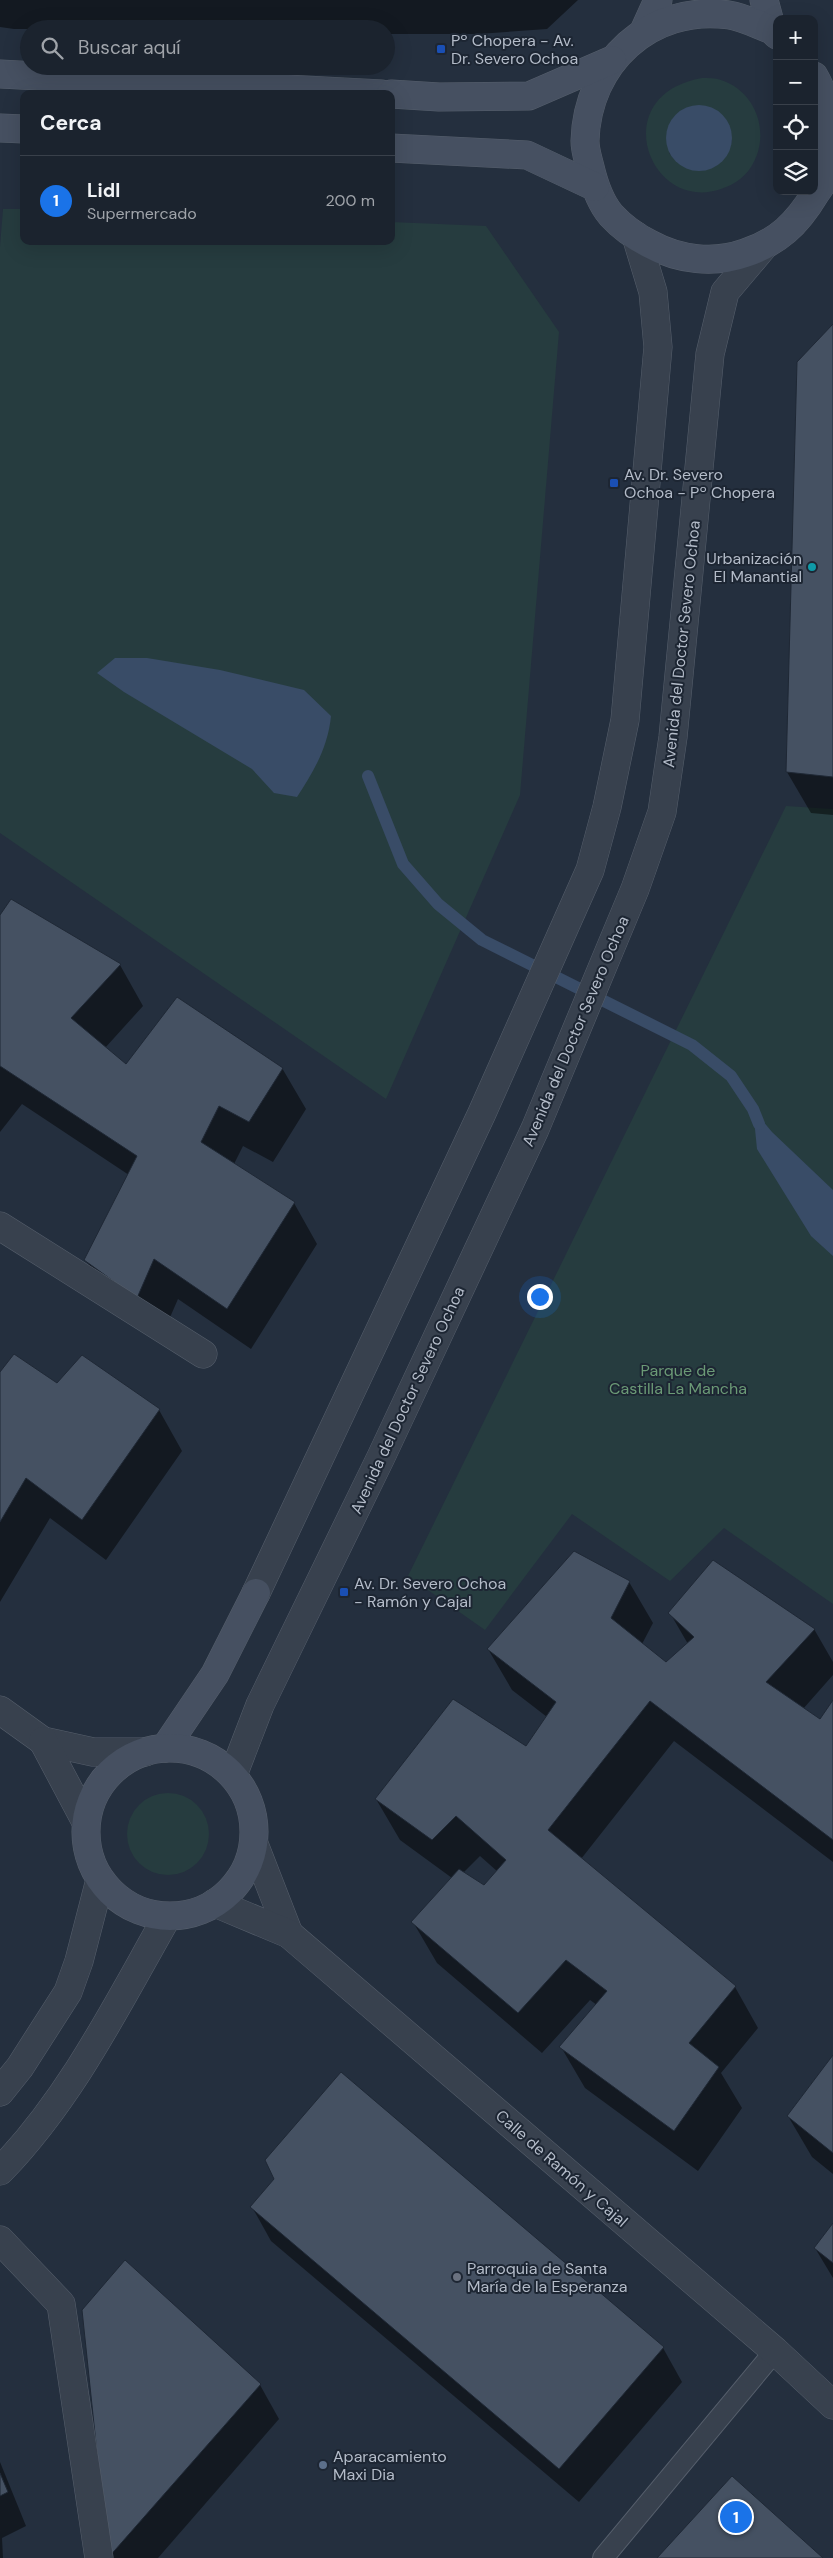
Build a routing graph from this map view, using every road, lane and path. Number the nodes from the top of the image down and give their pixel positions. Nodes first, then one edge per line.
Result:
1 (658, 0) edge
2 (764, 0) edge
3 (773, 30) edge
4 (644, 31) junction
5 (773, 33) edge
6 (612, 60) junction
7 (0, 74) edge
8 (824, 89) edge
9 (306, 90) edge
10 (395, 94) edge
11 (0, 128) edge
12 (20, 129) edge
13 (395, 148) edge
14 (829, 179) edge
15 (595, 187) junction
16 (636, 236) junction
17 (763, 247) junction
18 (0, 1226) edge
19 (204, 1354) dead end
20 (256, 1593) joint
21 (0, 1710) edge
22 (43, 1741) junction
23 (155, 1750) junction
24 (233, 1775) junction
25 (86, 1822) junction
26 (254, 1844) junction
27 (100, 1880) junction
28 (216, 1903) junction
29 (167, 1917) junction
30 (290, 1934) junction
31 (0, 2092) edge
32 (0, 2171) edge
33 (0, 2240) edge
34 (775, 2351) junction
35 (833, 2404) edge
36 (99, 2558) edge
37 (603, 2558) edge

1 - 4 main road
2 - 3 main road
4 - 5 main road
4 - 6 main road
6 - 10 main road
6 - 15 main road
7 - 9 main road
8 - 14 main road
11 - 12 main road
13 - 15 main road
14 - 17 main road
15 - 16 main road
16 - 17 main road
16 - 20 street
17 - 24 street, Avenida del Doctor Severo Ochoa
18 - 19 street
20 - 23 main road
21 - 22 street
22 - 23 street
22 - 25 street
23 - 24 main road
23 - 25 main road
24 - 26 main road
25 - 27 main road
26 - 28 main road
26 - 30 street, Calle de Ramón y Cajal
27 - 29 main road
27 - 31 street
28 - 29 main road
28 - 30 street, Calle de Ramón y Cajal
29 - 32 street
30 - 34 street, Calle de Ramón y Cajal
33 - 36 street
34 - 35 street, Calle de Ramón y Cajal
34 - 37 lane

